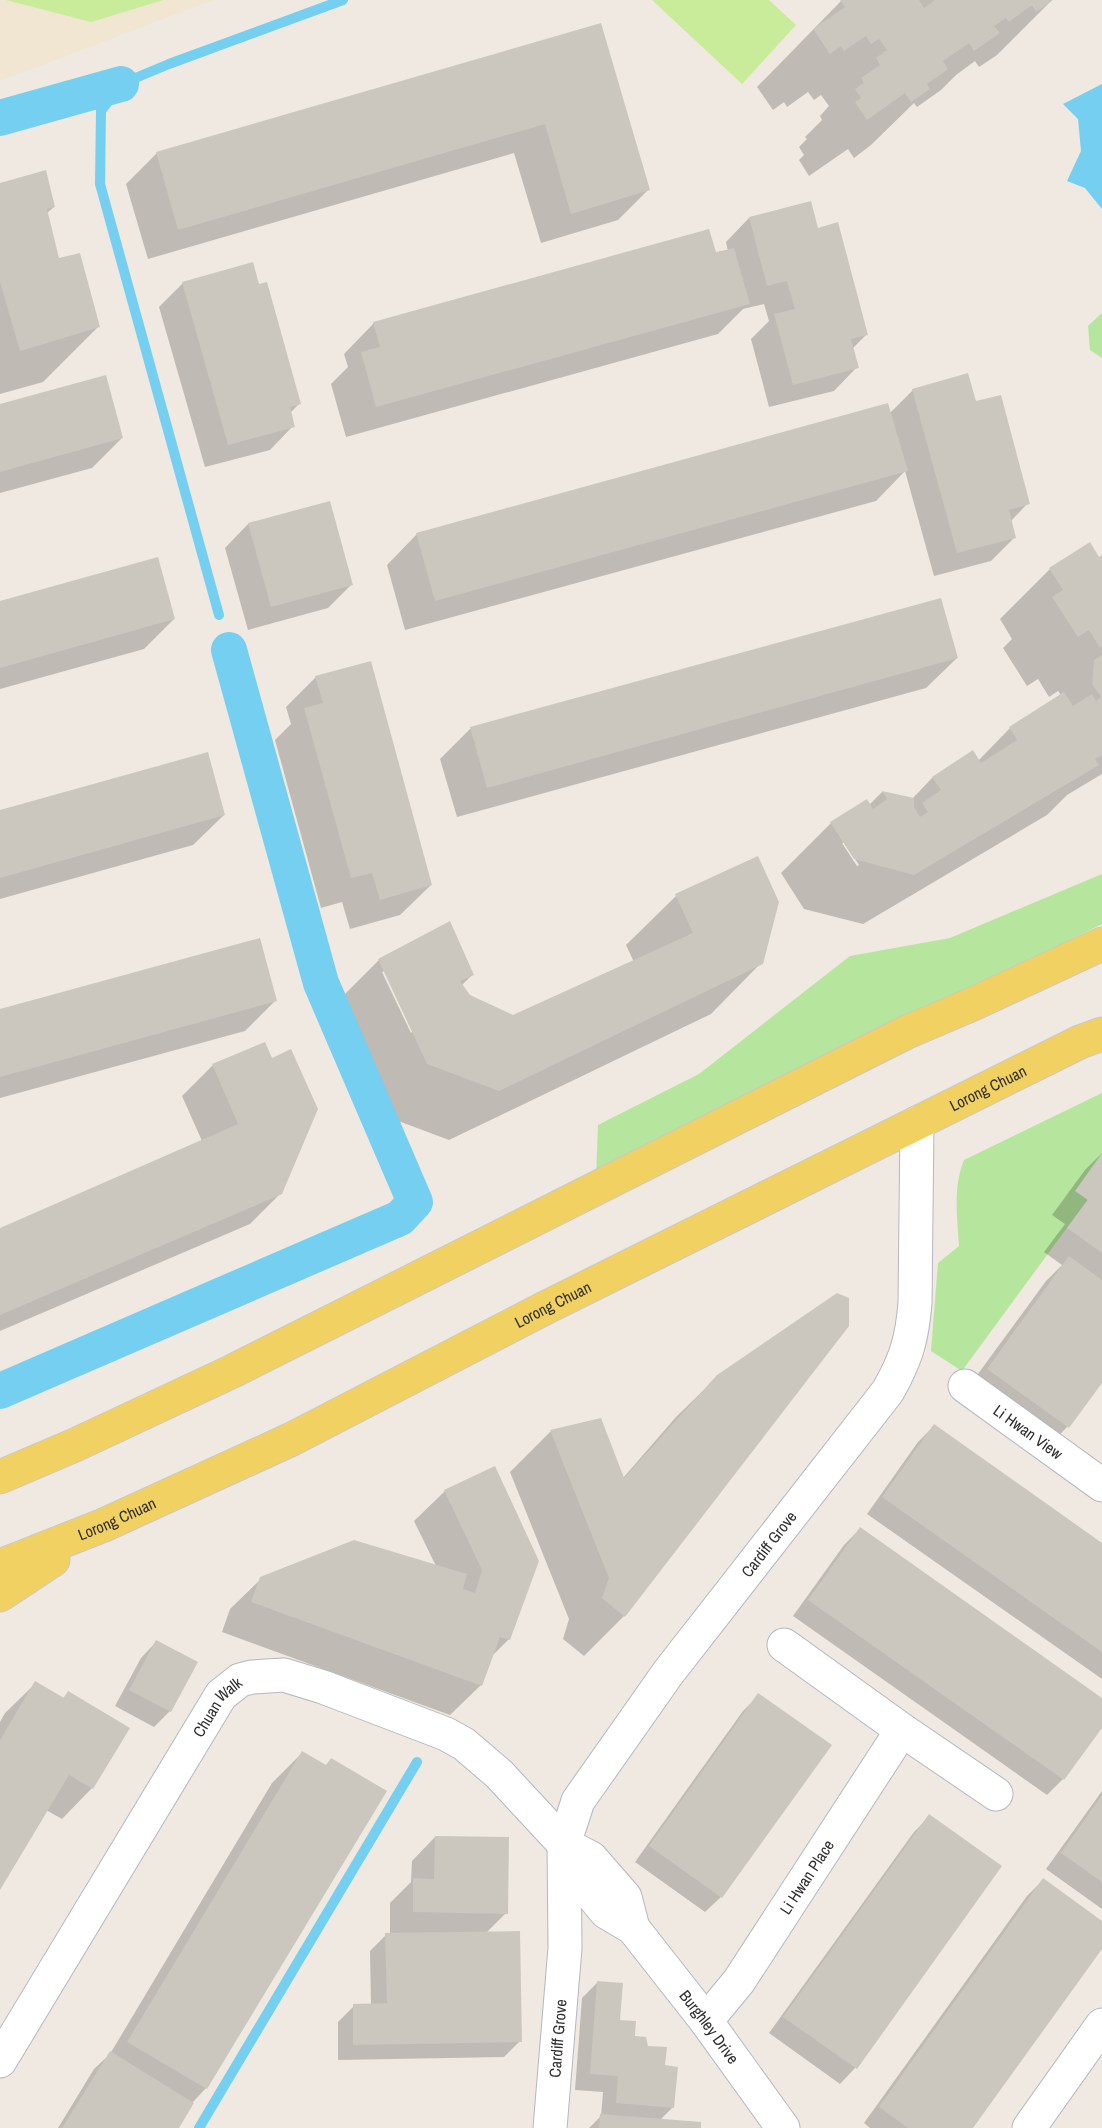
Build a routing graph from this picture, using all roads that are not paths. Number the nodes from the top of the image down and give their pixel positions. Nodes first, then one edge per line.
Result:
1 (1102, 932) edge
2 (1102, 944) edge
3 (1060, 963) junction
4 (1102, 1034) edge
5 (917, 1123) junction
6 (965, 1386) dead end
7 (1099, 1475) edge
8 (0, 1477) edge
9 (104, 1526) junction
10 (0, 1566) edge
11 (0, 1595) edge
12 (784, 1645) dead end
13 (902, 1731) junction
14 (996, 1794) dead end
15 (564, 1844) junction
16 (633, 1928) junction
17 (565, 1948) junction
18 (706, 2021) junction
19 (1102, 2025) edge
20 (0, 2061) edge
21 (550, 2128) edge
22 (783, 2128) edge
23 (1029, 2128) edge

1 - 3 main road
2 - 3 main road
3 - 8 main road
4 - 5 main road, Lorong Chuan
5 - 9 main road, Lorong Chuan
5 - 15 street, Cardiff Grove
6 - 7 street, Li Hwan View
9 - 10 main road, Lorong Chuan
9 - 11 main road
12 - 13 street
13 - 14 street
13 - 18 street, Li Hwan Place
15 - 16 street, Burghley Drive
15 - 17 street, Cardiff Grove
15 - 20 street, Chuan Walk
16 - 17 street
16 - 18 street, Burghley Drive
17 - 21 street, Cardiff Grove
18 - 22 street, Burghley Drive
19 - 23 street

